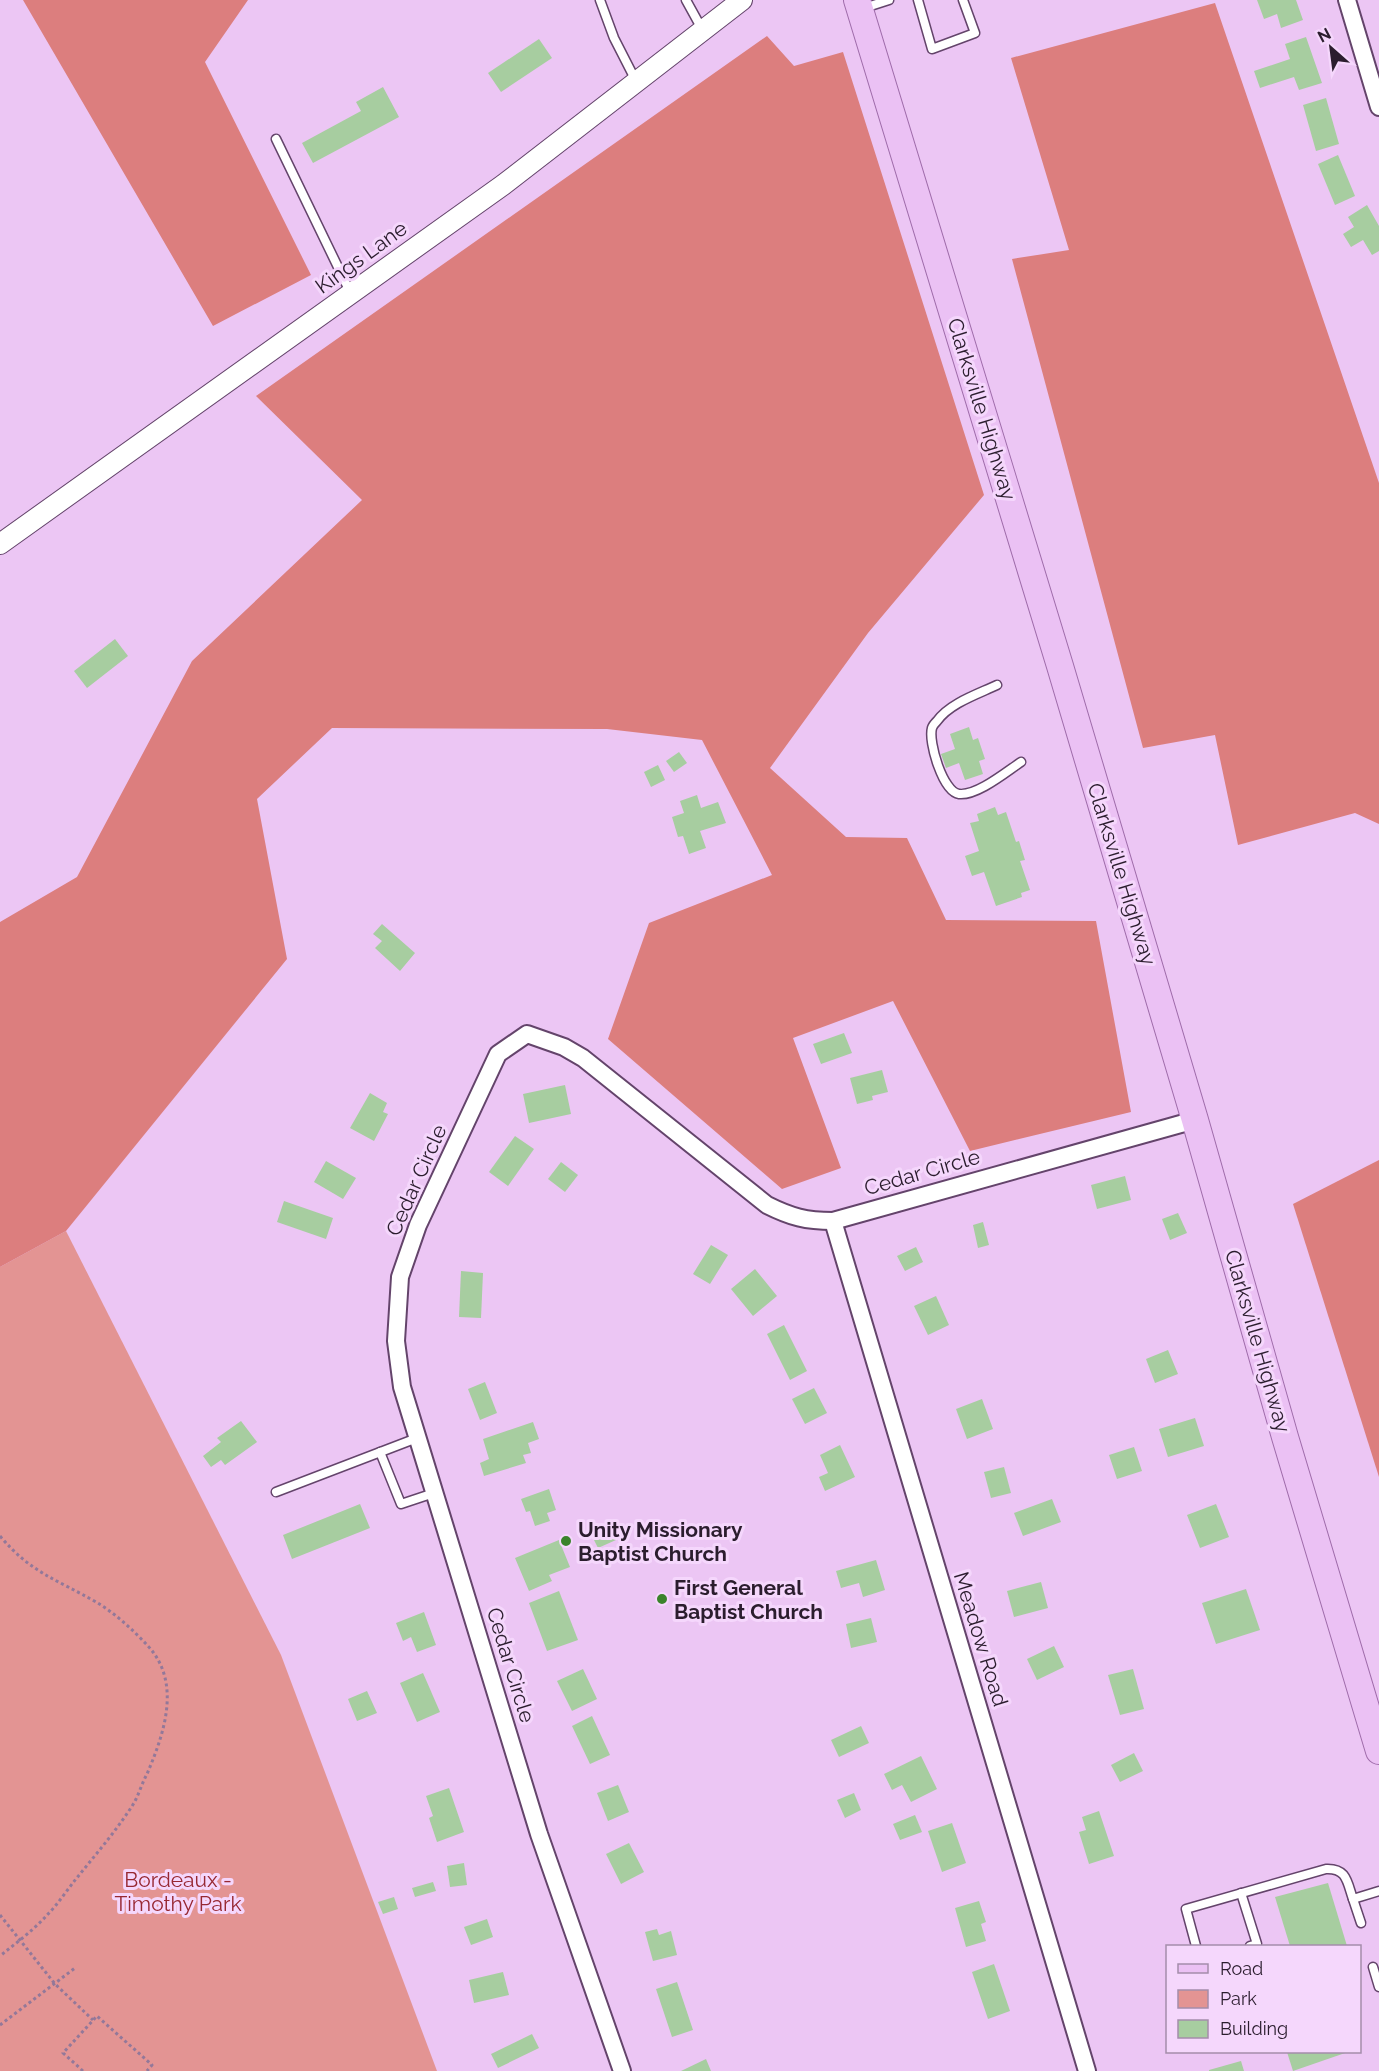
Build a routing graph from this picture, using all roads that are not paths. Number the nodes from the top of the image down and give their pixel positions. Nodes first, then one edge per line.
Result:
1 (600, 0) edge
2 (686, 0) edge
3 (742, 0) edge
4 (889, 0) edge
5 (918, 0) edge
6 (963, 0) edge
7 (1347, 0) edge
8 (859, 4) edge
9 (702, 29) junction
10 (636, 81) junction
11 (1379, 107) edge
12 (276, 139) dead end
13 (351, 294) junction
14 (0, 544) edge
15 (997, 685) dead end
16 (1021, 762) dead end
17 (1195, 1120) junction
18 (832, 1221) junction
19 (417, 1438) junction
20 (380, 1452) junction
21 (276, 1492) dead end
22 (434, 1493) junction
23 (1379, 1750) edge
24 (1379, 1891) edge
25 (1241, 1893) junction
26 (1353, 1899) junction
27 (1361, 1923) dead end
28 (1195, 1945) edge
29 (1255, 1945) edge
30 (1373, 1967) dead end
31 (1378, 1984) edge
32 (622, 2071) edge
33 (1087, 2071) edge

1 - 10 lane
2 - 9 lane
3 - 9 street, Kings Lane
4 - 8 lane
5 - 6 lane
7 - 11 street
8 - 17 main road, Clarksville Highway
9 - 10 street, Kings Lane
10 - 13 street, Kings Lane
12 - 13 lane
13 - 14 street, Kings Lane
15 - 16 lane
17 - 18 street, Cedar Circle
17 - 23 main road, Clarksville Highway
18 - 19 street, Cedar Circle
18 - 33 street, Meadow Road
19 - 20 lane
19 - 22 street, Cedar Circle
20 - 21 lane
20 - 22 lane
22 - 32 street, Cedar Circle
24 - 26 lane
25 - 26 lane
25 - 28 lane
25 - 29 lane
26 - 27 lane
30 - 31 lane

